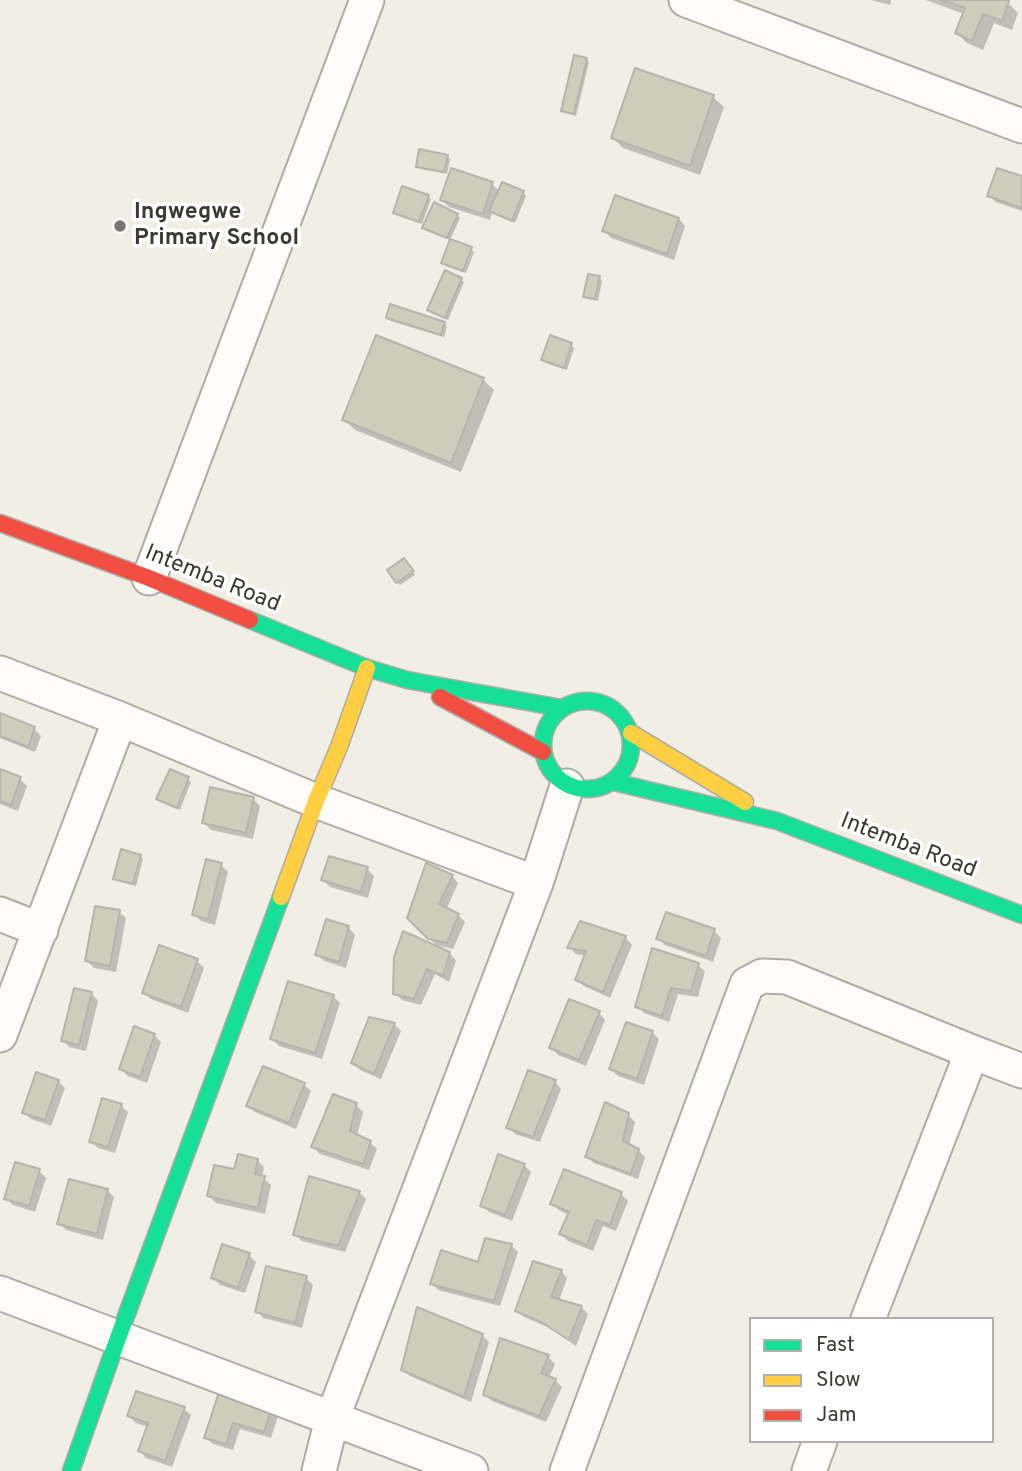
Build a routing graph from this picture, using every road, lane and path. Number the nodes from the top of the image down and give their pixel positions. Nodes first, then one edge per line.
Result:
1 (367, 0) edge
2 (686, 0) edge
3 (1022, 126) edge
4 (0, 523) edge
5 (149, 578) junction
6 (367, 668) junction
7 (0, 673) edge
8 (407, 680) junction
9 (561, 708) junction
10 (120, 719) junction
11 (631, 733) junction
12 (542, 752) junction
13 (614, 782) junction
14 (567, 786) junction
15 (316, 801) junction
16 (777, 821) junction
17 (536, 883) junction
18 (0, 914) edge
19 (1022, 915) edge
20 (41, 930) junction
21 (0, 1035) edge
22 (972, 1052) junction
23 (1022, 1071) edge
24 (0, 1293) edge
25 (869, 1317) edge
26 (118, 1338) junction
27 (332, 1419) junction
28 (819, 1443) edge
29 (71, 1471) edge
30 (319, 1471) edge
31 (471, 1471) edge
32 (567, 1471) edge
33 (809, 1471) edge

1 - 5 street
2 - 3 street
4 - 5 street, Intemba Road
5 - 6 street, Intemba Road
6 - 8 street, Intemba Road
6 - 15 street
7 - 10 street
8 - 9 street
8 - 12 street
9 - 11 street
9 - 12 street
10 - 15 street
10 - 20 street
11 - 13 street
11 - 16 street
12 - 14 street
13 - 14 street
13 - 16 street
14 - 17 street
15 - 17 street
15 - 26 street
16 - 19 street, Intemba Road
17 - 27 street
18 - 20 street
20 - 21 street
22 - 23 street
22 - 25 street
22 - 32 street
24 - 26 street
26 - 27 street
26 - 29 street
27 - 30 street
27 - 31 street
28 - 33 street

